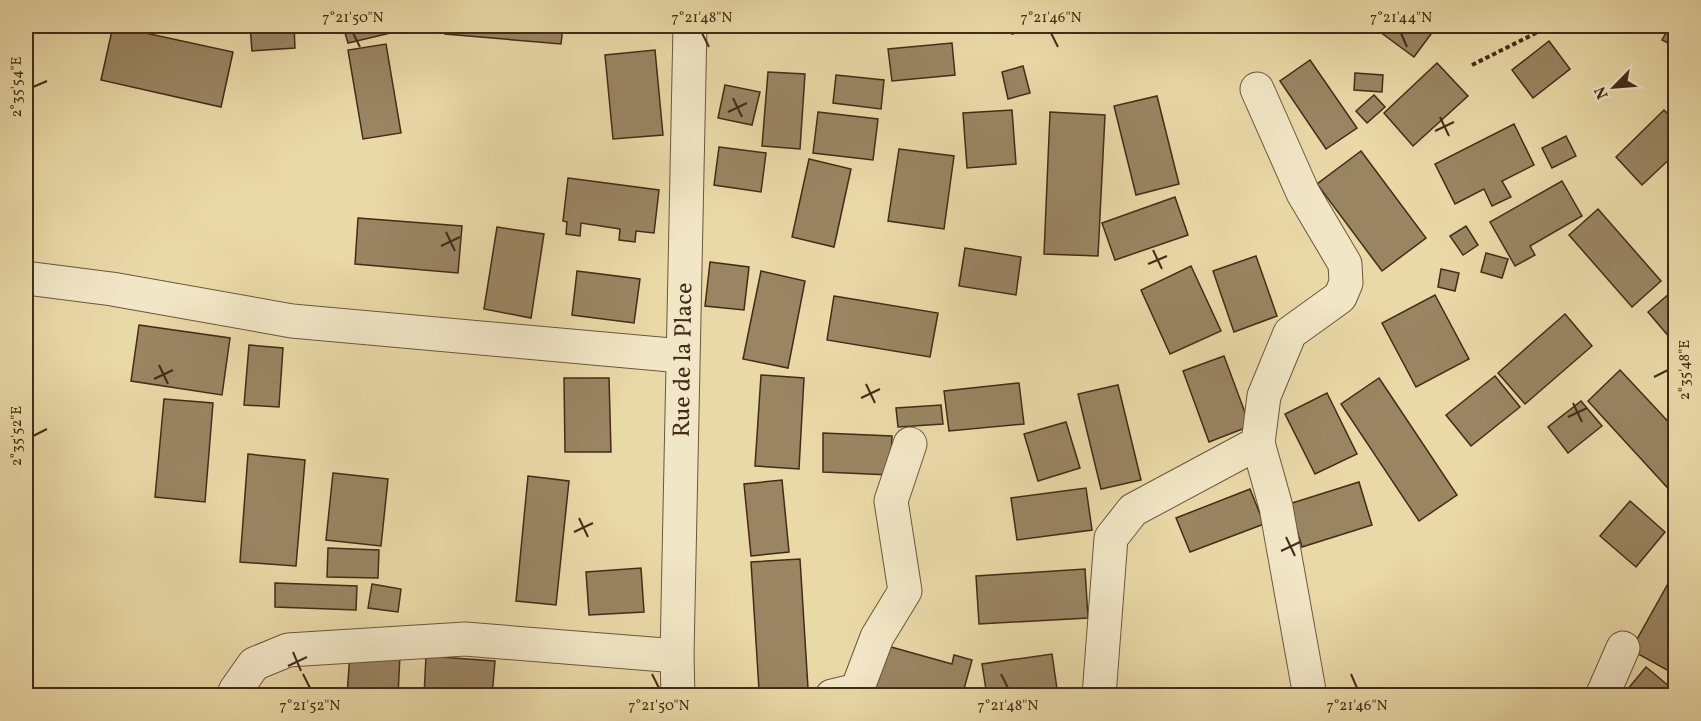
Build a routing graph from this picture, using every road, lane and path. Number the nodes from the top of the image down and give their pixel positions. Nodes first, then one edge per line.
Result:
1 (690, 26) edge
2 (1550, 26) edge
3 (1472, 66) dead end
4 (1257, 89) dead end
5 (26, 278) edge
6 (682, 356) junction
7 (910, 444) dead end
8 (1258, 444) junction
9 (1623, 648) dead end
10 (677, 656) junction
11 (235, 696) edge
12 (678, 696) edge
13 (832, 696) edge
14 (1099, 696) edge
15 (1310, 696) edge
16 (1602, 696) edge

1 - 6 street, Rue de la Place
2 - 3 path
4 - 8 street
5 - 6 street
6 - 10 street, Rue de la Place
7 - 13 street
8 - 14 street
8 - 15 street
9 - 16 street
10 - 11 street
10 - 12 street, Rue de la Place

